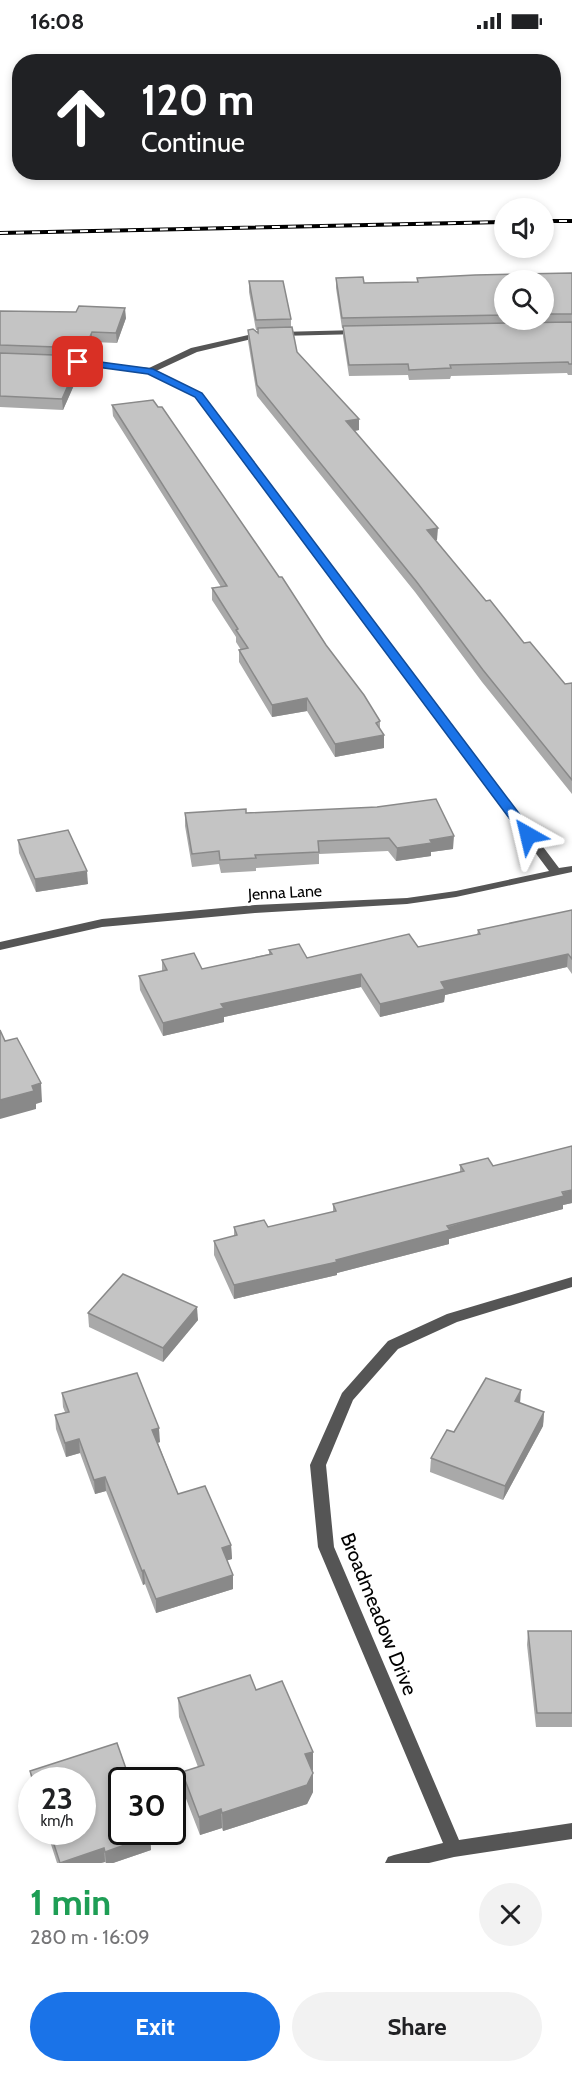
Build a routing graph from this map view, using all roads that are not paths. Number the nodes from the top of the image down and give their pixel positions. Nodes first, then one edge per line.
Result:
1 (362, 332) edge
2 (56, 361) edge
3 (150, 371) junction
4 (572, 869) edge
5 (556, 872) junction
6 (0, 946) edge
7 (572, 1282) edge
8 (572, 1831) edge
9 (454, 1849) junction
10 (394, 1863) edge
11 (425, 1863) edge

1 - 3 street
2 - 3 street
3 - 5 street
4 - 5 street, Jenna Lane
5 - 6 street, Jenna Lane
7 - 9 street, Broadmeadow Drive
8 - 9 street
9 - 10 street
9 - 11 street

